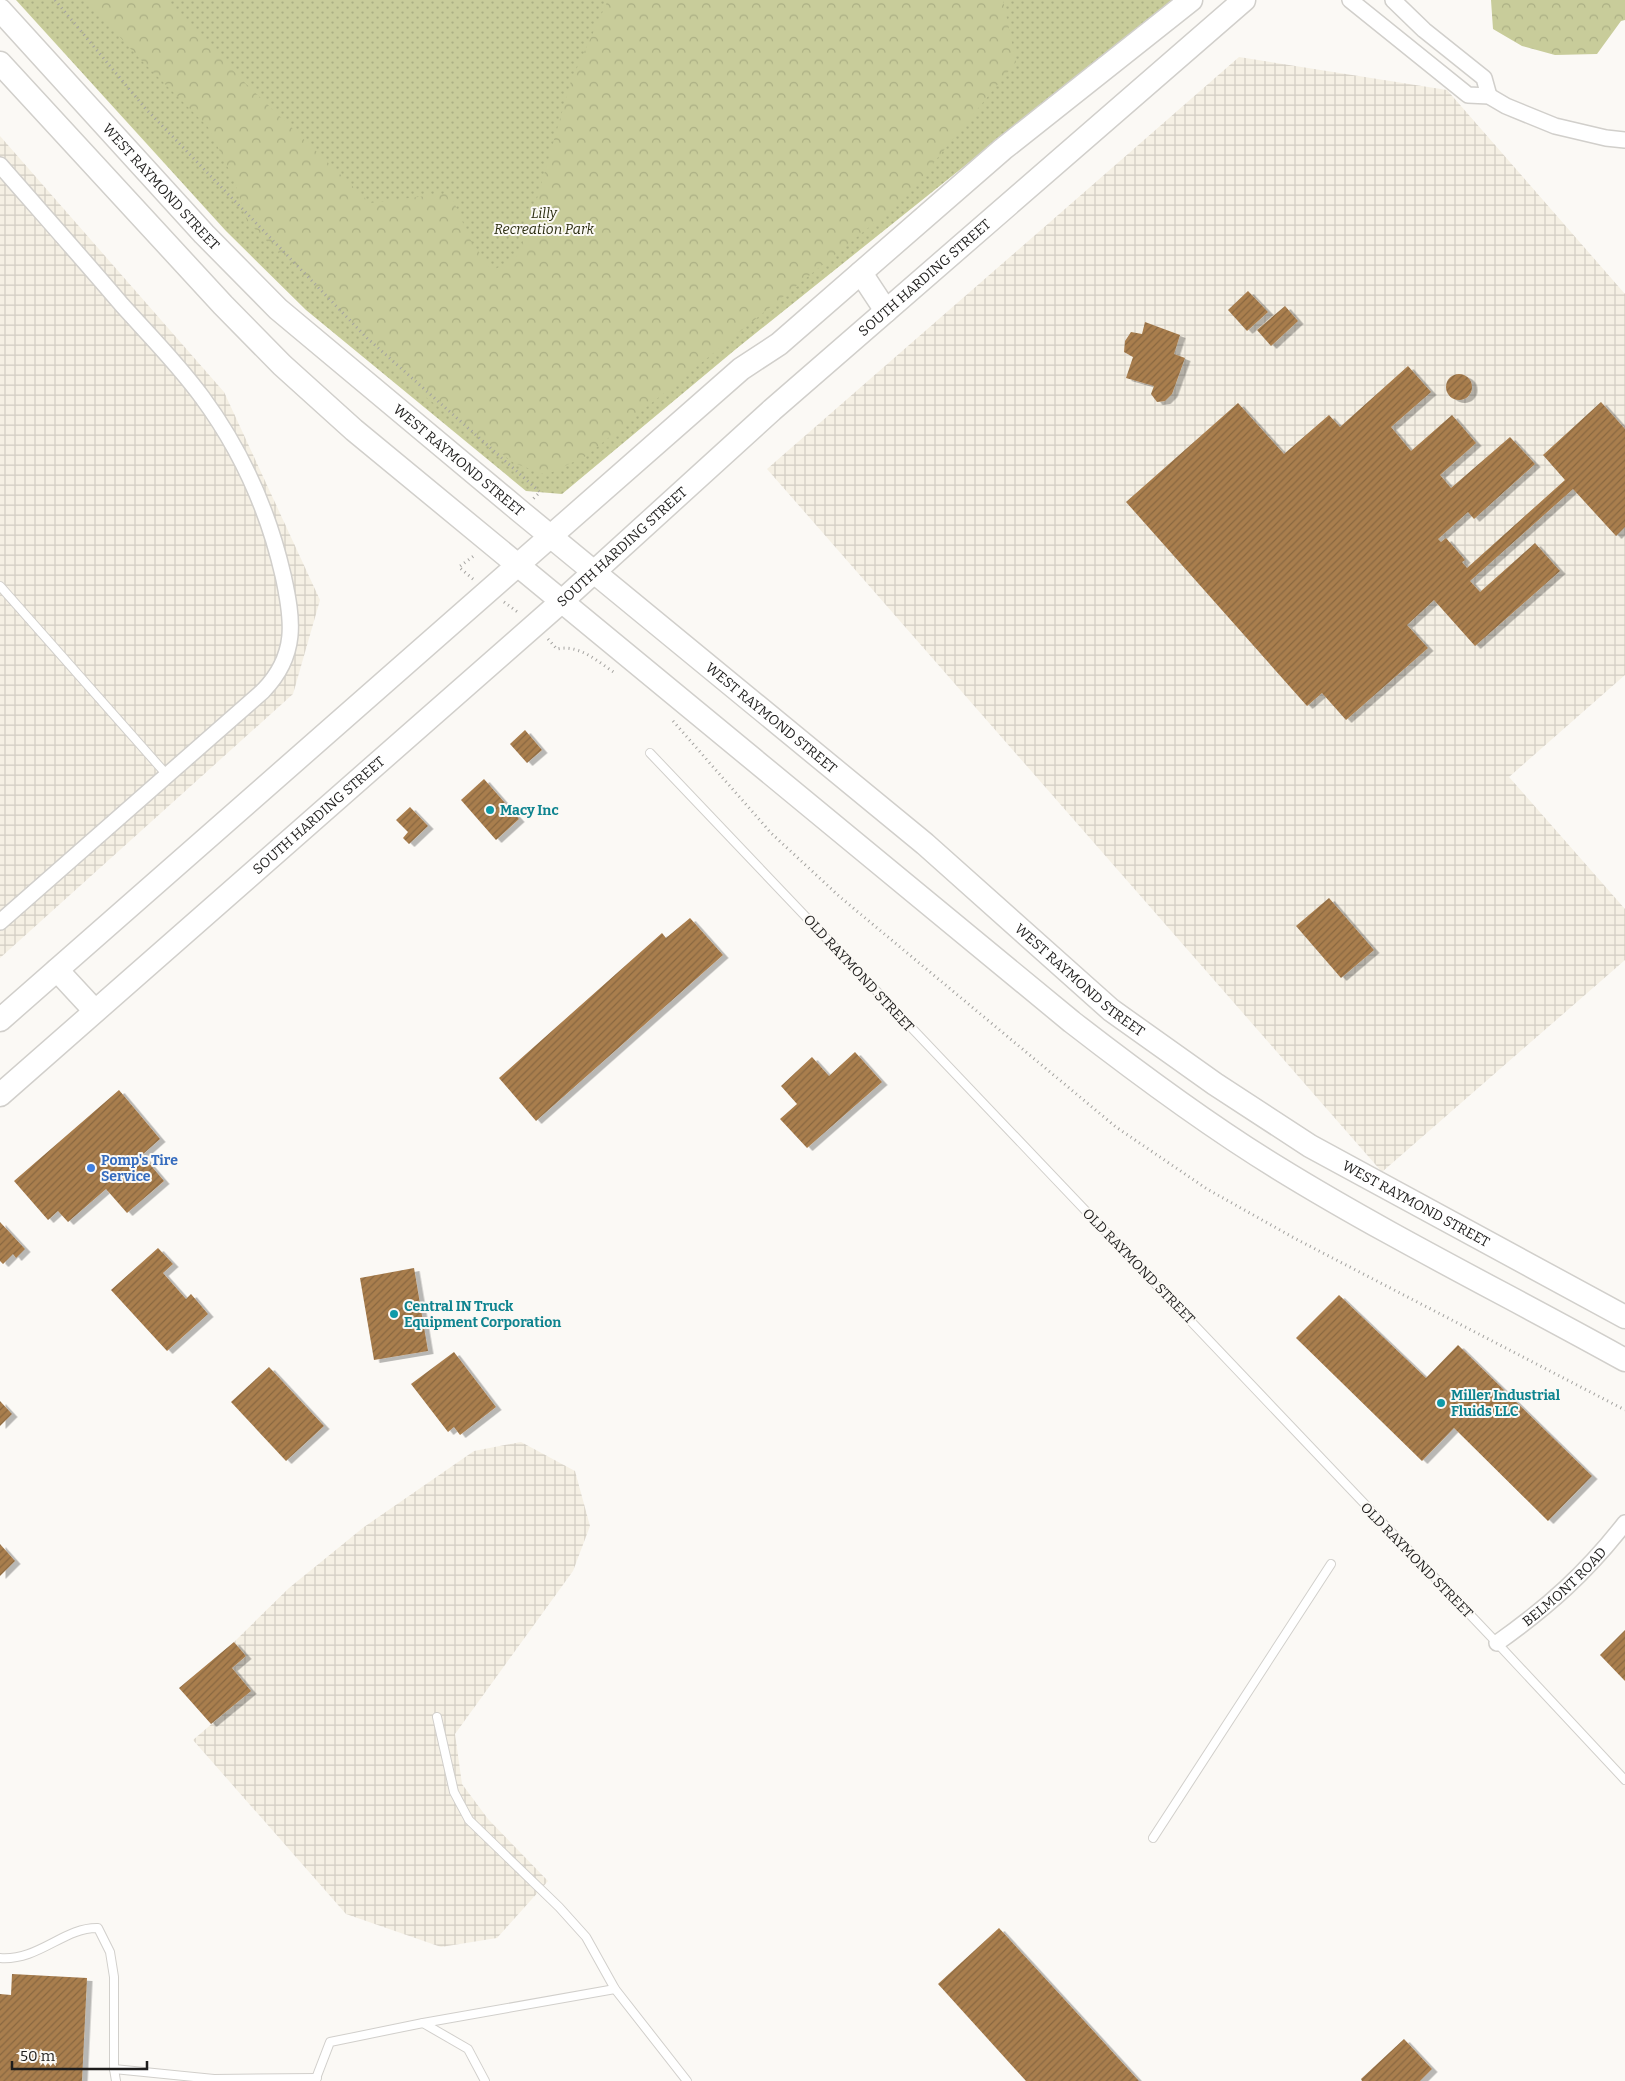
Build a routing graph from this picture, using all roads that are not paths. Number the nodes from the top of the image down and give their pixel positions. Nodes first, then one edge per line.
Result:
1 (1191, 0) edge
2 (1244, 0) edge
3 (1350, 0) edge
4 (1394, 0) edge
5 (0, 10) edge
6 (0, 63) edge
7 (1489, 96) junction
8 (1625, 140) edge
9 (0, 165) edge
10 (861, 273) junction
11 (886, 311) junction
12 (551, 536) junction
13 (518, 566) junction
14 (594, 572) junction
15 (0, 586) edge
16 (561, 602) junction
17 (650, 753) dead end
18 (167, 776) junction
19 (0, 922) edge
20 (57, 970) junction
21 (95, 1010) junction
22 (0, 1020) edge
23 (0, 1095) edge
24 (1625, 1317) edge
25 (1625, 1360) edge
26 (1625, 1523) edge
27 (1331, 1564) dead end
28 (1497, 1643) junction
29 (437, 1716) dead end
30 (1625, 1780) edge
31 (1153, 1838) dead end
32 (0, 1958) edge
33 (615, 1989) junction
34 (423, 2023) junction
35 (114, 2069) junction
36 (316, 2079) edge
37 (116, 2081) edge
38 (485, 2081) edge
39 (687, 2081) edge

1 - 10 main road
2 - 11 main road, SOUTH HARDING STREET
3 - 7 street
4 - 7 street
5 - 12 main road, WEST RAYMOND STREET
6 - 13 main road
7 - 8 street
9 - 18 street
10 - 11 main road
10 - 12 main road
11 - 14 main road, SOUTH HARDING STREET
12 - 13 main road
12 - 14 main road, WEST RAYMOND STREET
13 - 16 main road
13 - 20 main road
14 - 16 main road, SOUTH HARDING STREET
14 - 24 main road, WEST RAYMOND STREET
15 - 18 lane
16 - 21 main road, SOUTH HARDING STREET
16 - 25 main road
17 - 28 lane, OLD RAYMOND STREET
18 - 19 street
20 - 21 main road
20 - 22 main road
21 - 23 main road, SOUTH HARDING STREET
26 - 28 street, BELMONT ROAD
27 - 31 lane
28 - 30 lane, OLD RAYMOND STREET
29 - 33 lane
32 - 35 lane
33 - 34 lane
33 - 39 lane
34 - 36 lane
34 - 38 lane
35 - 36 lane
35 - 37 lane

